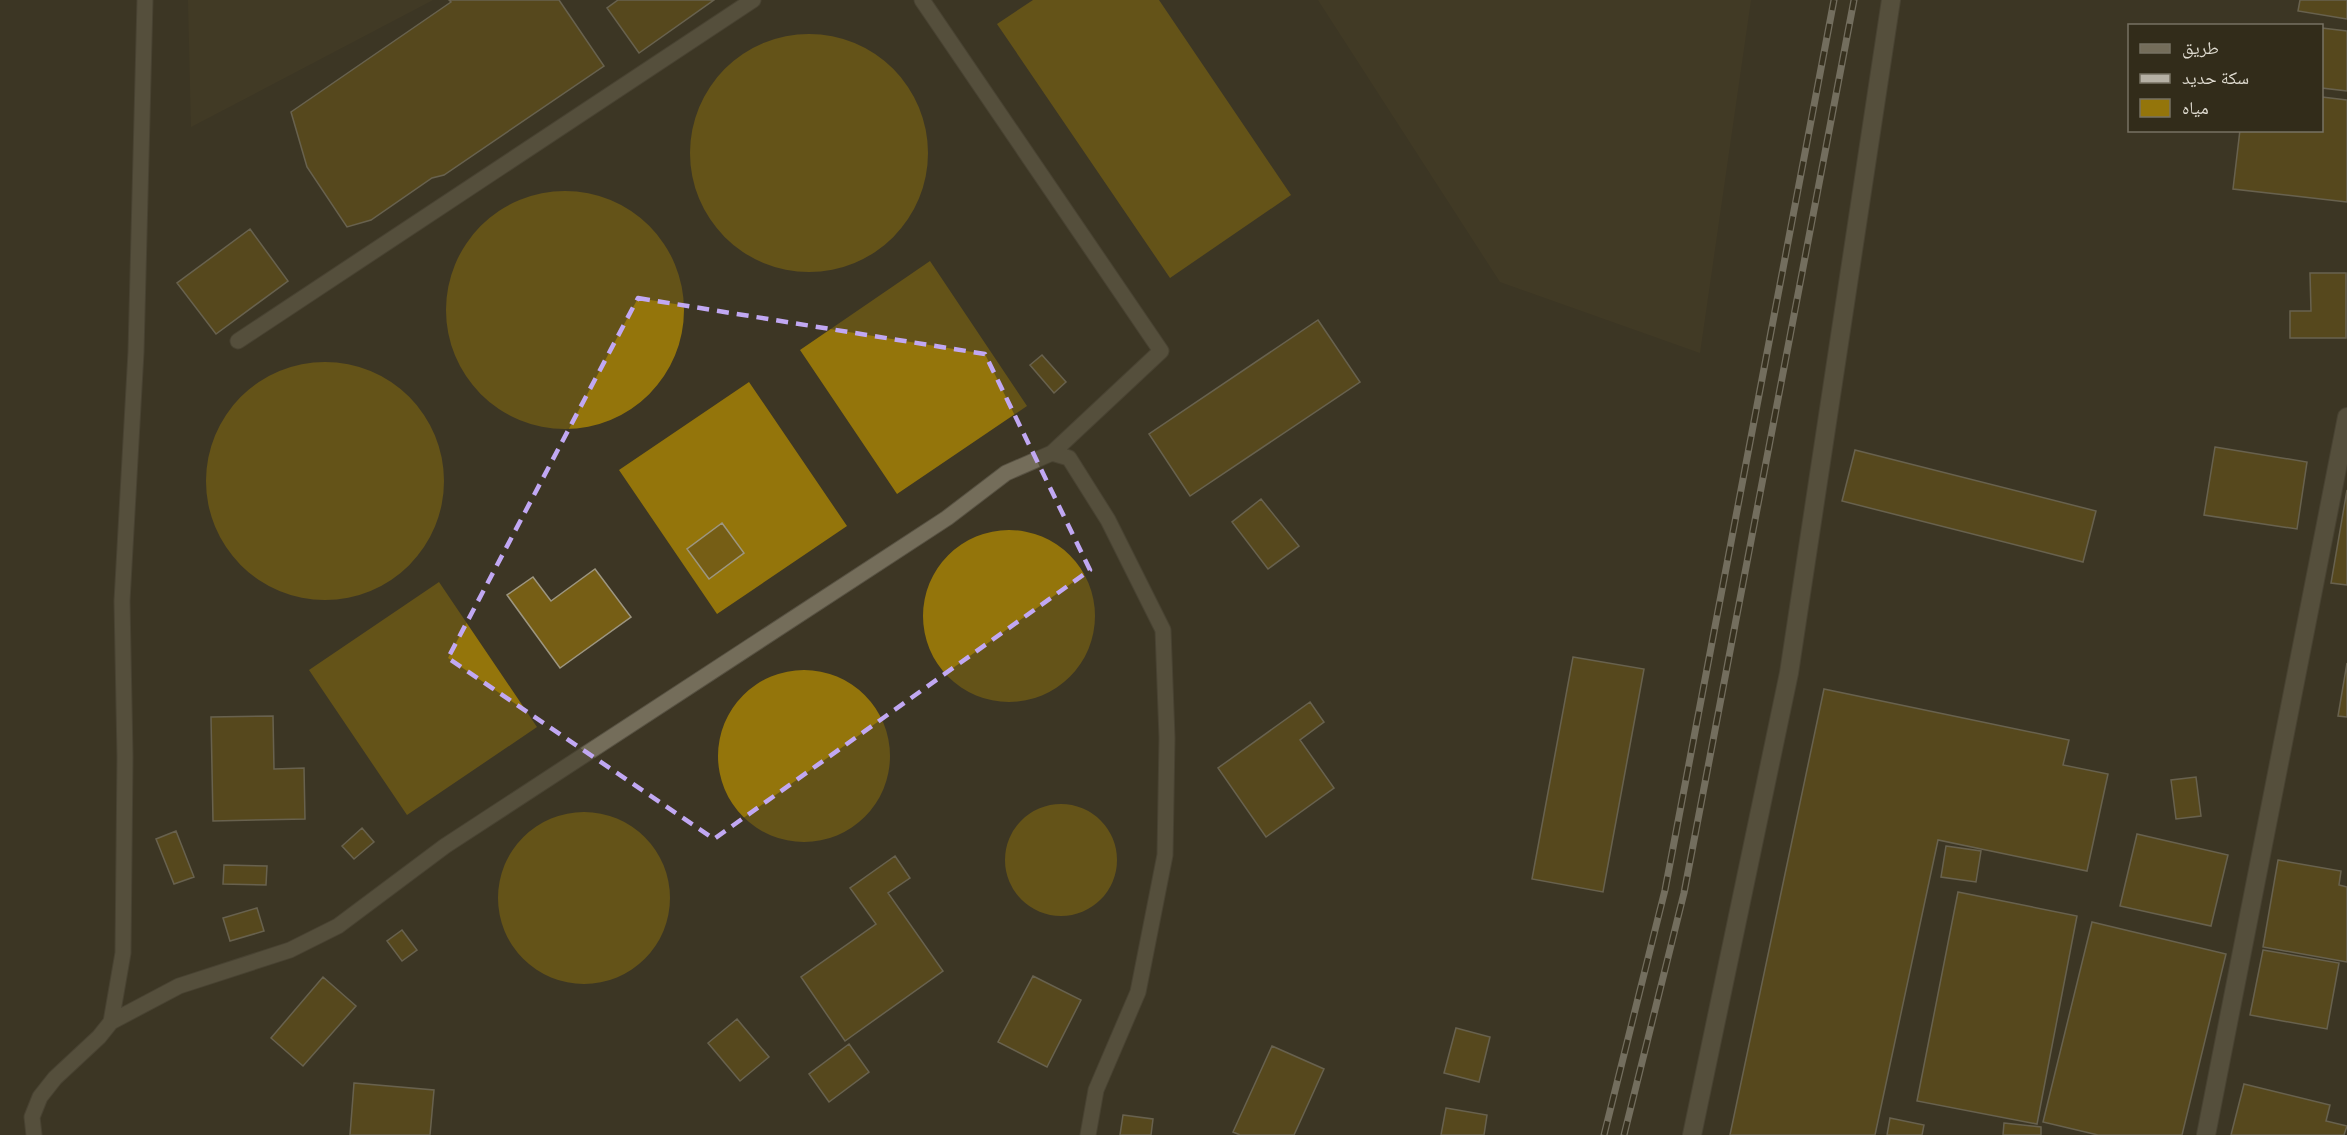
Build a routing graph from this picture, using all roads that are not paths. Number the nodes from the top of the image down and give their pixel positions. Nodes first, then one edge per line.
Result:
1 (145, 0) edge
2 (753, 0) edge
3 (922, 0) edge
4 (1891, 0) edge
5 (238, 341) dead end
6 (2347, 417) edge
7 (1052, 453) junction
8 (111, 1022) junction
9 (34, 1135) edge
10 (1088, 1135) edge
11 (1692, 1135) edge
12 (2206, 1135) edge

1 - 8 lane
2 - 5 lane
3 - 7 lane
4 - 11 street
6 - 12 street
7 - 8 lane
7 - 10 lane
8 - 9 lane

